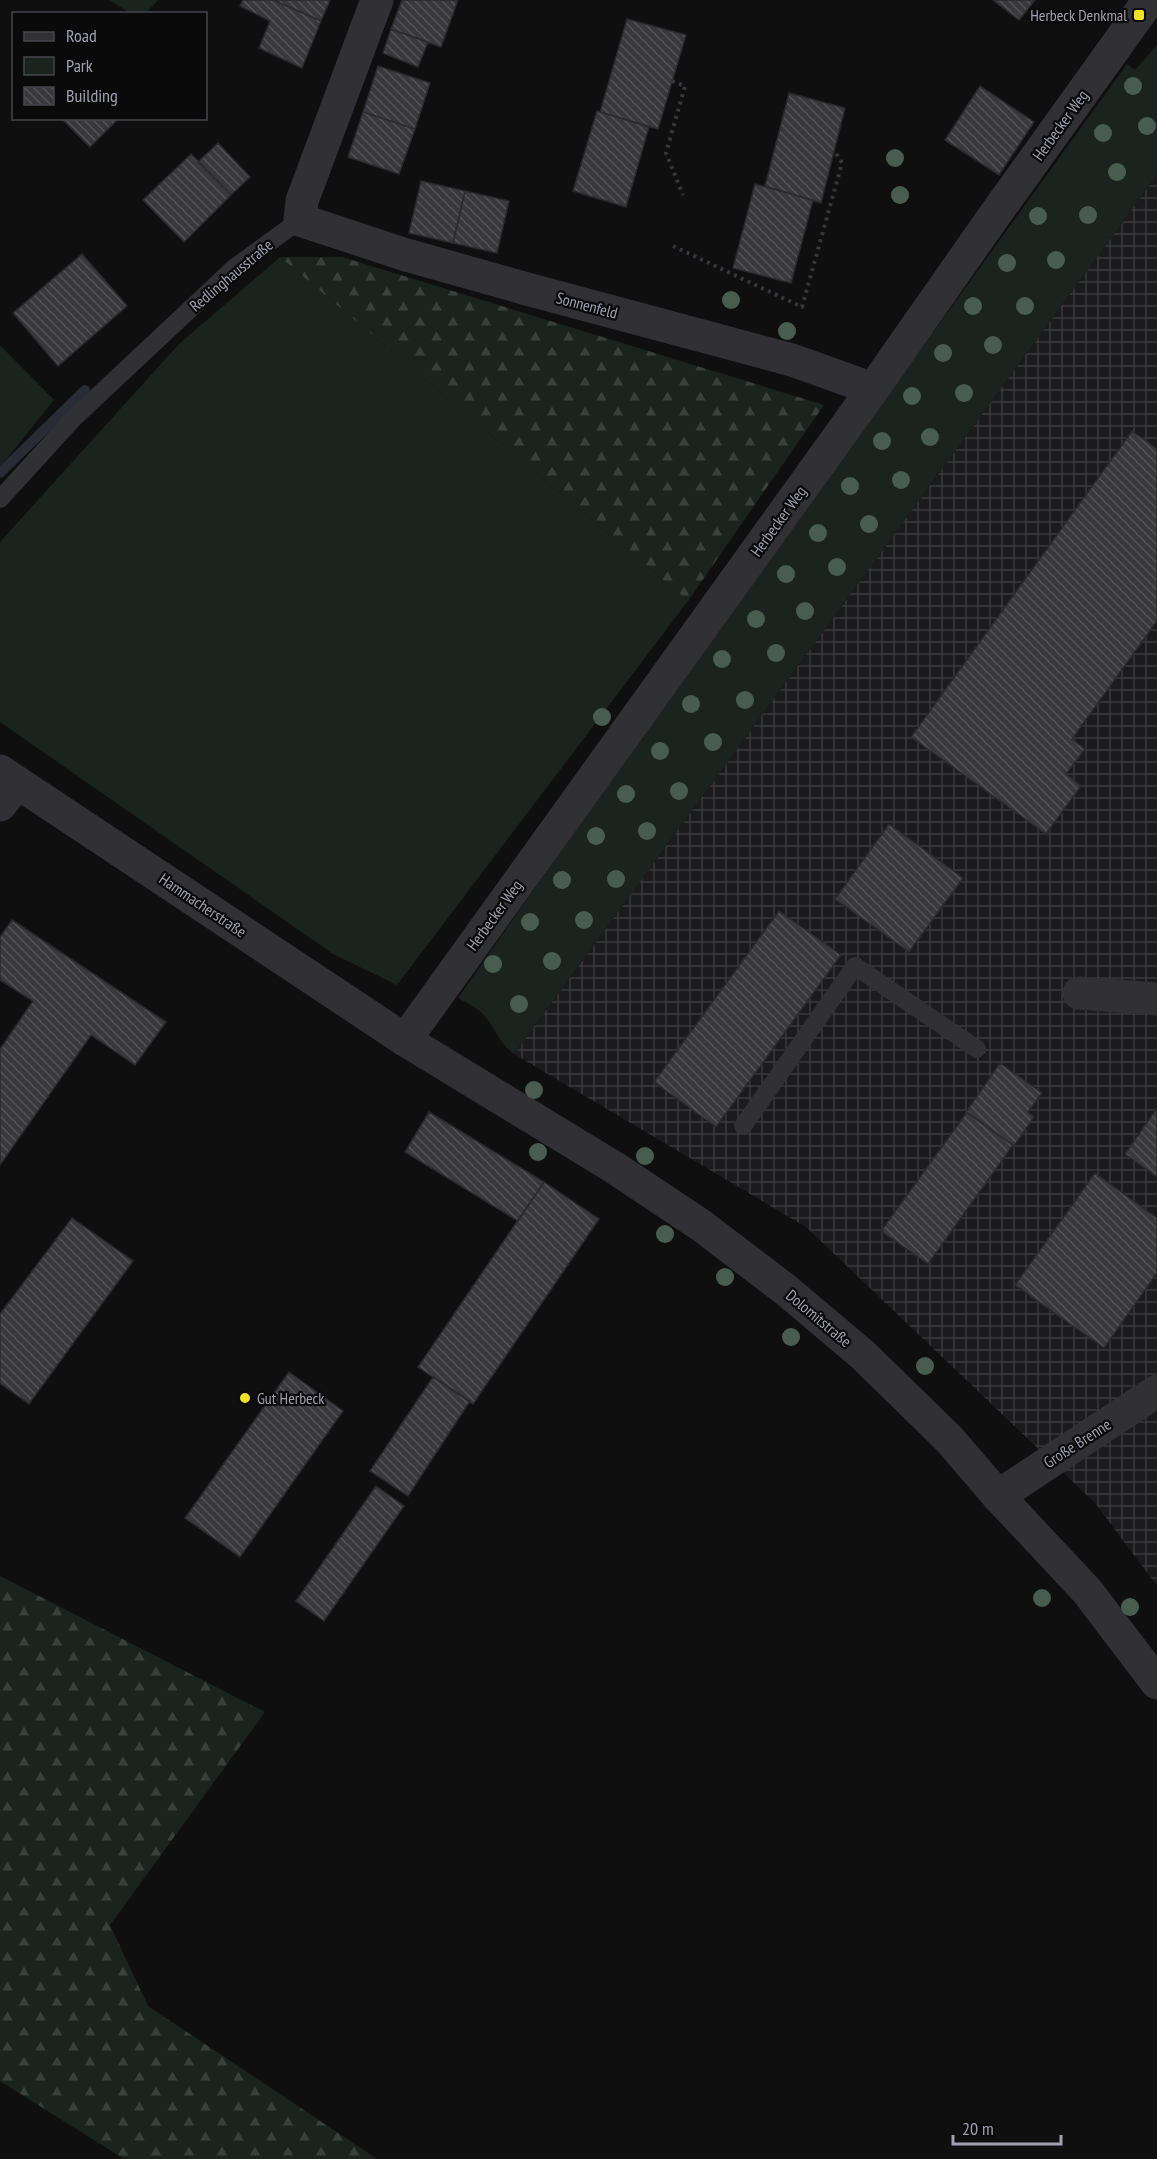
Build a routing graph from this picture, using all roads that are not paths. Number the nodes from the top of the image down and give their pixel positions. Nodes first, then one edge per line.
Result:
1 (377, 0) edge
2 (1149, 0) edge
3 (300, 220) junction
4 (873, 389) junction
5 (0, 499) edge
6 (6, 786) edge
7 (1079, 993) dead end
8 (1157, 999) edge
9 (405, 1040) junction
10 (977, 1049) dead end
11 (743, 1126) dead end
12 (1157, 1391) edge
13 (998, 1496) junction
14 (1157, 1683) edge

1 - 3 street
2 - 4 street, Herbecker Weg
3 - 4 street, Sonnenfeld
3 - 5 lane, Redlinghausstraße
4 - 9 street, Herbecker Weg
6 - 9 street, Hammacherstraße
7 - 8 street
9 - 13 street, Dolomitstraße
10 - 11 lane
12 - 13 street, Große Brenne
13 - 14 street, Dolomitstraße

